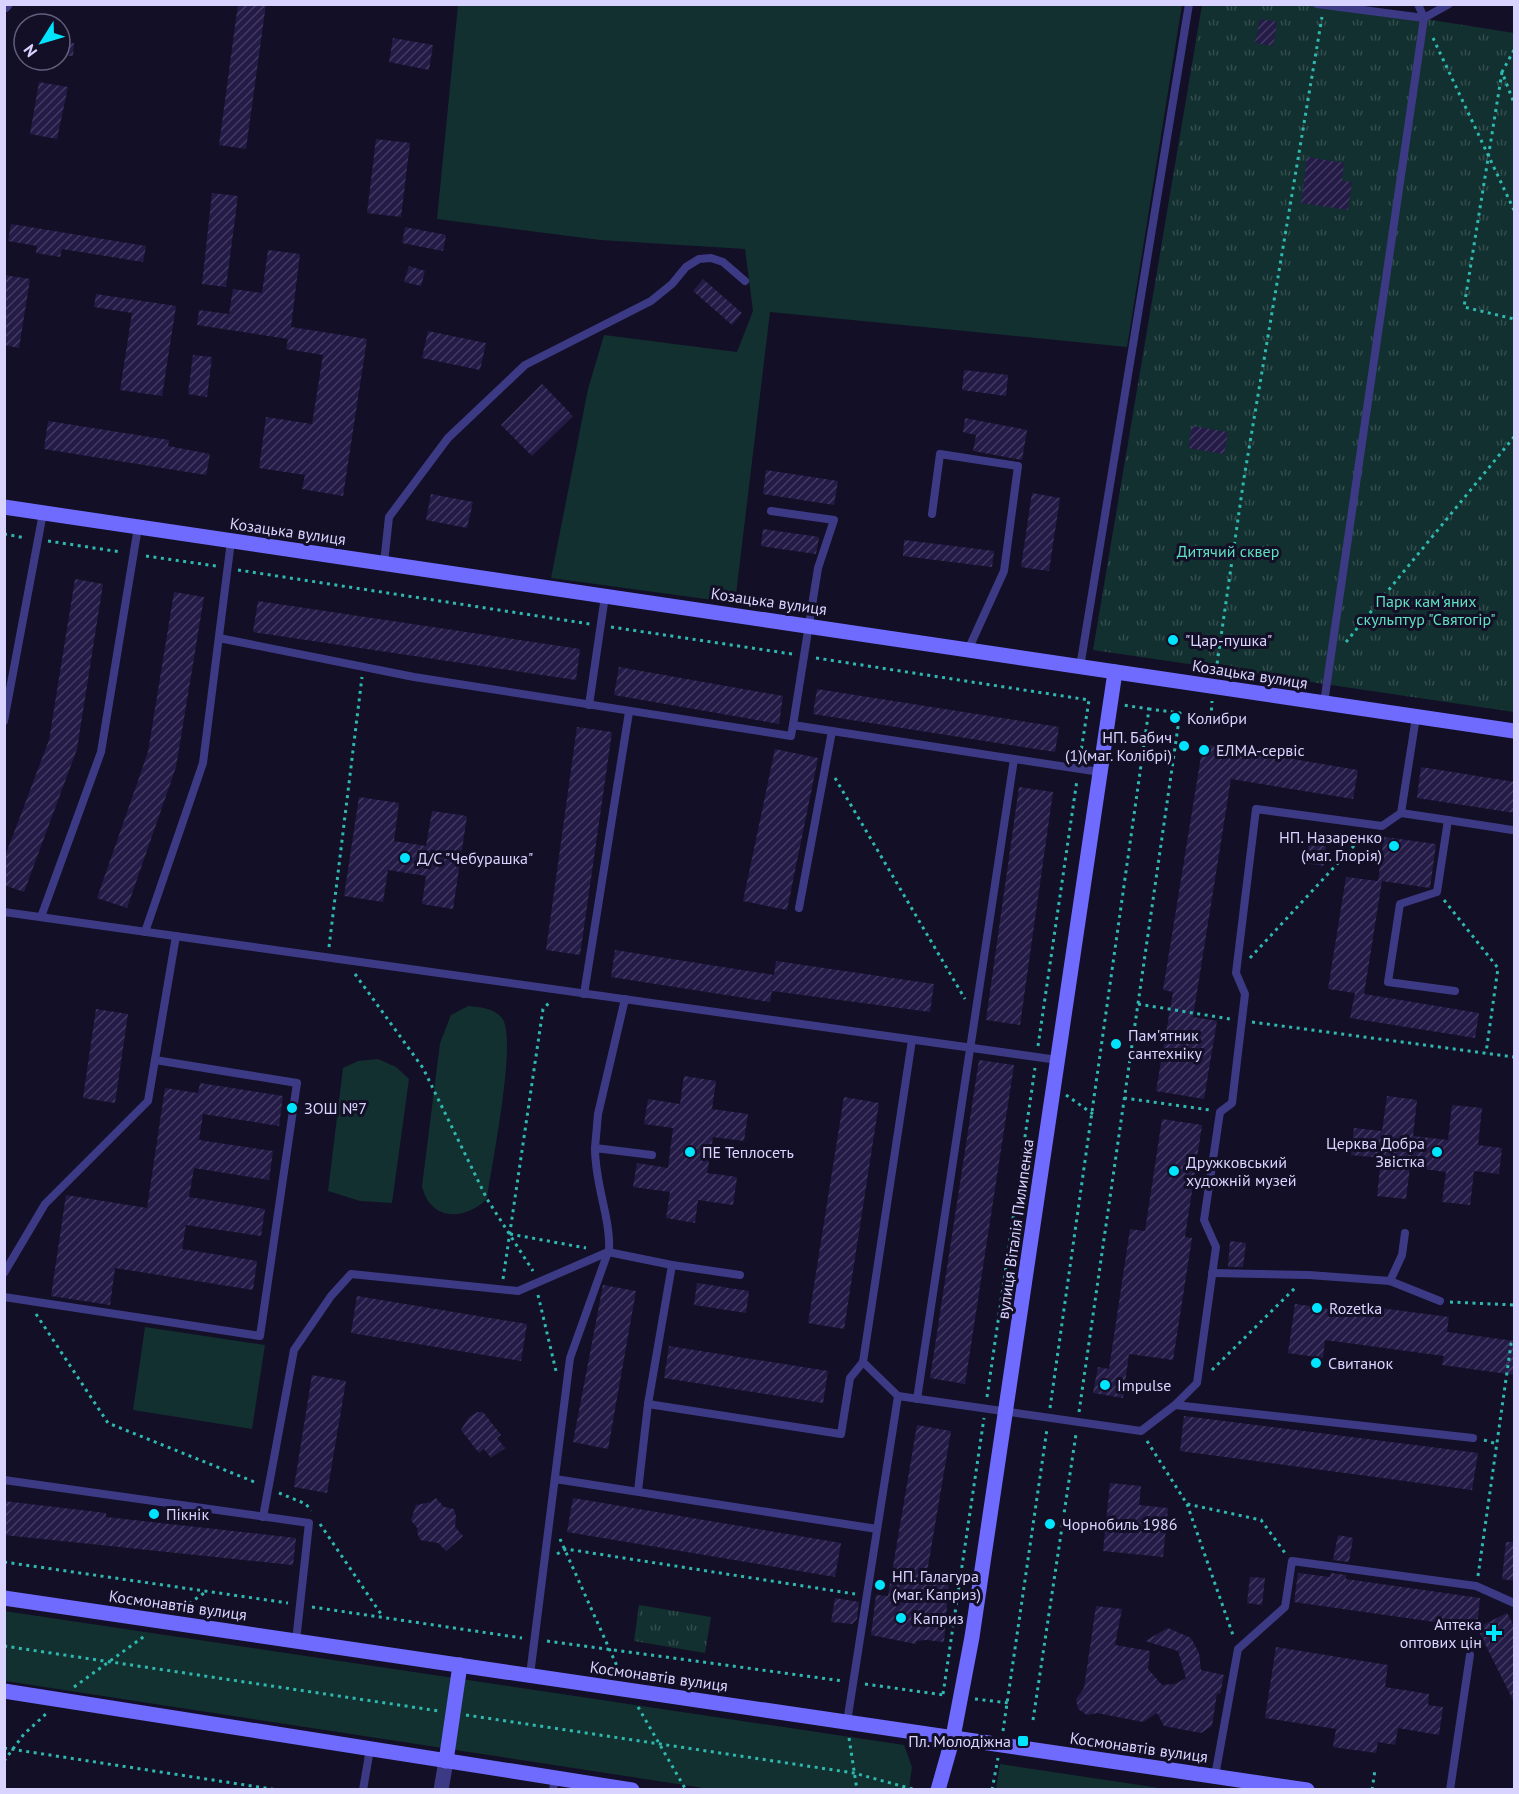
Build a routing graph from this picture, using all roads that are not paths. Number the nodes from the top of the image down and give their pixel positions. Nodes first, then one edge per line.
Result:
1 (1189, 4) edge
2 (1418, 4) edge
3 (1449, 4) edge
4 (1320, 5) edge
5 (1424, 18) junction
6 (745, 280) dead end
7 (4, 496) edge
8 (11, 508) edge
9 (771, 511) dead end
10 (43, 513) junction
11 (932, 514) dead end
12 (138, 527) junction
13 (231, 541) junction
14 (384, 563) junction
15 (605, 596) junction
16 (807, 625) junction
17 (219, 638) junction
18 (968, 650) junction
19 (1080, 667) junction
20 (1115, 672) junction
21 (1324, 703) junction
22 (589, 705) junction
23 (629, 712) junction
24 (1416, 717) junction
25 (4, 722) edge
26 (793, 725) junction
27 (832, 731) junction
28 (1515, 731) edge
29 (1014, 759) junction
30 (1100, 772) junction
31 (1401, 813) junction
32 (1448, 820) junction
33 (1512, 830) dead end
34 (799, 908) dead end
35 (4, 912) edge
36 (41, 917) junction
37 (145, 932) junction
38 (176, 936) junction
39 (1455, 991) dead end
40 (584, 994) junction
41 (625, 999) junction
42 (912, 1040) junction
43 (971, 1048) junction
44 (155, 1060) junction
45 (1058, 1060) junction
46 (595, 1148) junction
47 (652, 1155) dead end
48 (1406, 1233) dead end
49 (608, 1252) junction
50 (672, 1265) junction
51 (4, 1273) edge
52 (1212, 1273) junction
53 (740, 1275) dead end
54 (1390, 1281) junction
55 (4, 1297) edge
56 (1440, 1301) road end
57 (862, 1362) junction
58 (898, 1396) junction
59 (917, 1399) junction
60 (648, 1404) junction
61 (1175, 1405) junction
62 (1006, 1410) junction
63 (1473, 1438) dead end
64 (555, 1479) junction
65 (4, 1480) edge
66 (638, 1491) junction
67 (263, 1517) junction
68 (877, 1529) junction
69 (4, 1598) edge
70 (1515, 1603) edge
71 (296, 1641) junction
72 (1470, 1655) dead end
73 (460, 1665) junction
74 (530, 1675) junction
75 (4, 1691) edge
76 (847, 1722) junction
77 (952, 1737) junction
78 (370, 1749) junction
79 (446, 1761) junction
80 (1215, 1776) junction
81 (554, 1784) edge
82 (363, 1790) edge
83 (441, 1790) edge
84 (632, 1790) edge
85 (938, 1790) edge
86 (1307, 1790) edge
87 (1449, 1790) edge

1 - 19 lane
2 - 5 lane
3 - 5 lane
4 - 5 lane
5 - 21 lane
6 - 14 lane
7 - 8 street, Козацька вулиця
8 - 10 street, Козацька вулиця
9 - 16 lane
10 - 12 street, Козацька вулиця
10 - 25 lane
11 - 18 lane
12 - 13 street, Козацька вулиця
12 - 36 lane
13 - 14 street, Козацька вулиця
13 - 17 lane
14 - 15 street, Козацька вулиця
15 - 16 street, Козацька вулиця
15 - 22 lane
16 - 18 street, Козацька вулиця
16 - 26 lane
17 - 22 lane
17 - 37 lane
18 - 19 street, Козацька вулиця
19 - 20 street, Козацька вулиця
20 - 21 street, Козацька вулиця
20 - 30 street, вулиця Віталія Пилипенка
21 - 24 street, Козацька вулиця
22 - 23 lane
23 - 26 lane
23 - 40 lane
24 - 28 street, Козацька вулиця
24 - 31 lane
26 - 27 lane
27 - 29 lane
27 - 34 lane
29 - 30 lane
29 - 43 lane
30 - 45 street, вулиця Віталія Пилипенка
31 - 32 lane
31 - 52 lane
32 - 33 lane
32 - 39 lane
35 - 36 lane
36 - 37 lane
37 - 38 lane
38 - 40 lane
38 - 44 lane
40 - 41 lane
41 - 42 lane
41 - 46 lane
42 - 43 lane
42 - 57 lane
43 - 45 lane
43 - 59 lane
44 - 51 lane
44 - 55 lane
45 - 62 street, вулиця Віталія Пилипенка
46 - 47 lane
46 - 49 lane
48 - 54 lane
49 - 50 lane
49 - 64 lane
49 - 67 lane
50 - 53 lane
50 - 60 lane
52 - 54 lane
52 - 61 lane
54 - 56 lane
57 - 58 lane
57 - 60 lane
58 - 59 lane
58 - 68 lane
59 - 62 lane
60 - 66 lane
61 - 62 lane
61 - 63 lane
62 - 77 street, вулиця Віталія Пилипенка
64 - 66 lane
64 - 74 lane
65 - 67 lane
66 - 68 lane
67 - 71 lane
68 - 76 lane
69 - 71 street, Космонавтів вулиця
70 - 80 lane
71 - 73 street, Космонавтів вулиця
72 - 87 lane
73 - 74 street, Космонавтів вулиця
73 - 79 street
74 - 76 street, Космонавтів вулиця
75 - 78 street
76 - 77 street, Космонавтів вулиця
77 - 80 street, Космонавтів вулиця
77 - 85 street, вулиця Віталія Пилипенка
78 - 79 street
78 - 82 lane
79 - 81 street
79 - 83 street
80 - 86 street, Космонавтів вулиця
81 - 84 street

